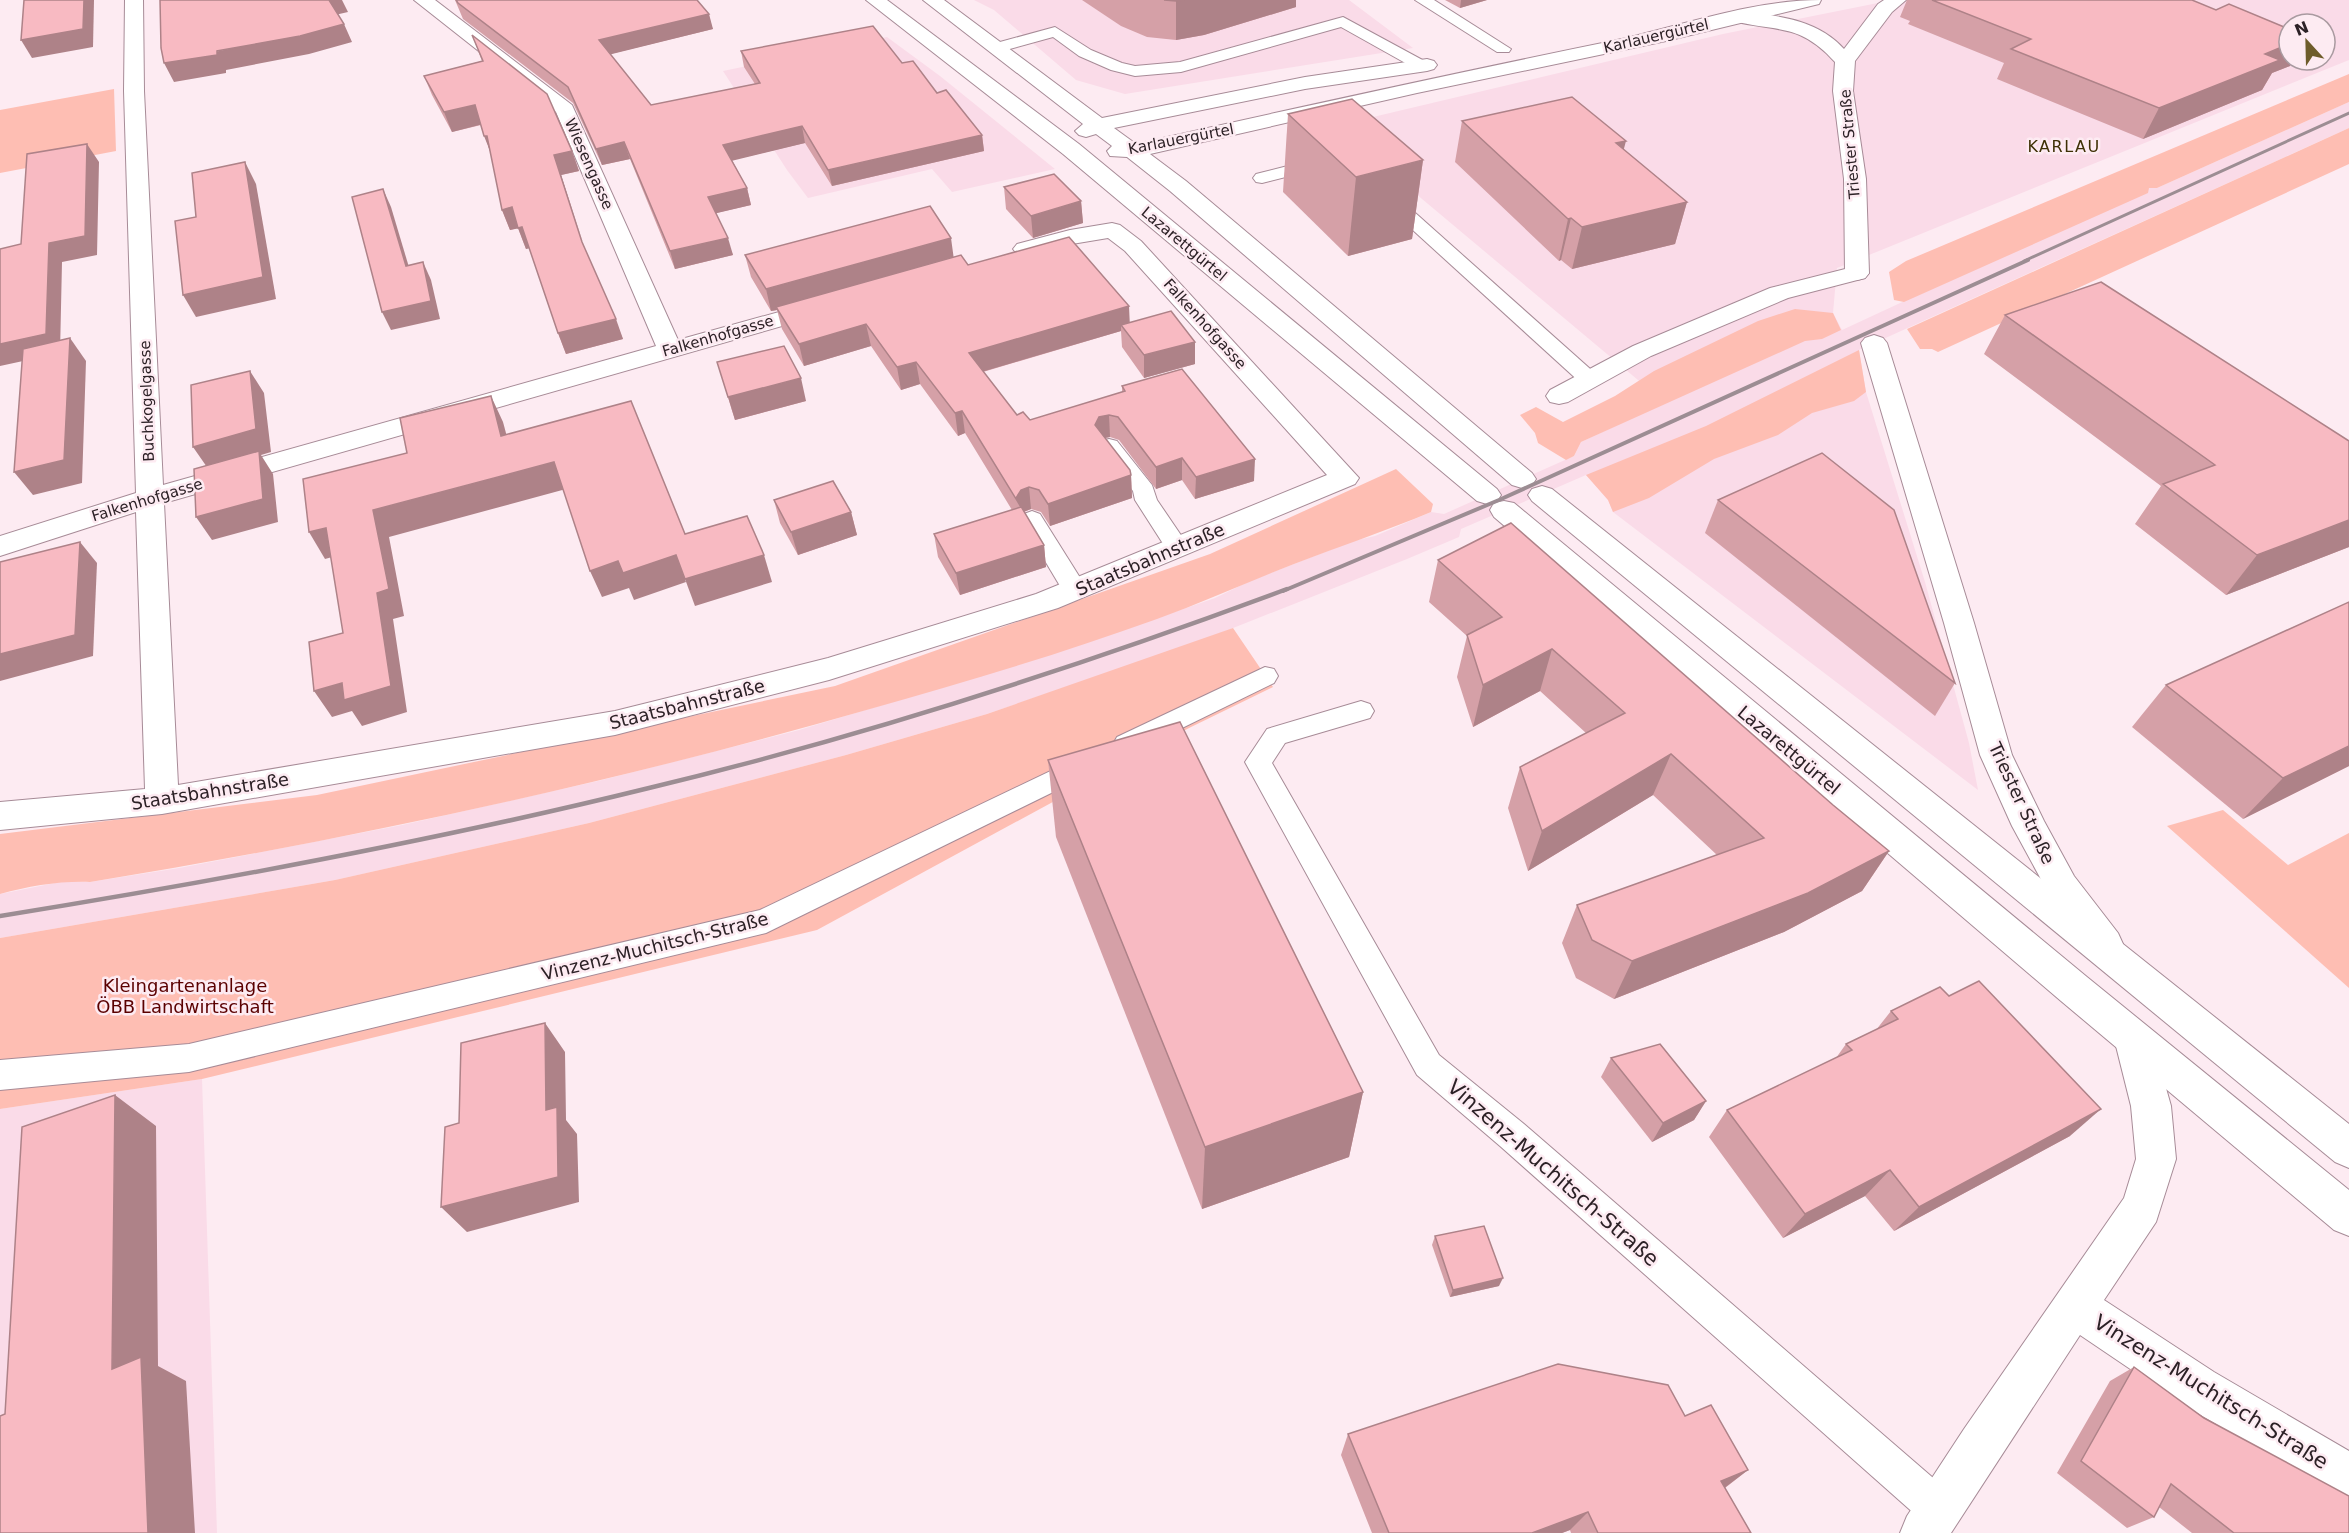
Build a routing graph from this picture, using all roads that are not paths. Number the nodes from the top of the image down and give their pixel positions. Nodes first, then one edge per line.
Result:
1 (134, 0) edge
2 (423, 0) edge
3 (875, 0) edge
4 (932, 0) edge
5 (1423, 0) edge
6 (1812, 0) edge
7 (1897, 0) edge
8 (1720, 2) dead end
9 (1682, 11) dead end
10 (1740, 17) junction
11 (1526, 44) dead end
12 (995, 48) junction
13 (1503, 49) junction
14 (1480, 54) dead end
15 (1445, 61) dead end
16 (1845, 61) junction
17 (1422, 66) junction
18 (1099, 125) junction
19 (1071, 149) junction
20 (1135, 151) junction
21 (1342, 156) edge
22 (1262, 178) dead end
23 (1375, 186) edge
24 (1003, 255) edge
25 (842, 301) edge
26 (1874, 343) dead end
27 (670, 350) junction
28 (1590, 380) junction
29 (1559, 396) dead end
30 (1109, 446) edge
31 (1345, 478) joint
32 (150, 498) junction
33 (1032, 519) edge
34 (0, 546) edge
35 (1177, 547) junction
36 (1075, 590) junction
37 (1265, 676) dead end
38 (1361, 711) dead end
39 (162, 801) junction
40 (0, 816) edge
41 (2115, 958) junction
42 (2133, 1038) junction
43 (0, 1075) edge
44 (2349, 1149) edge
45 (2349, 1216) edge
46 (2074, 1306) junction
47 (2349, 1477) edge
48 (1932, 1522) edge

1 - 32 main road, Buchkogelgasse
2 - 27 main road, Wiesengasse
3 - 19 main road, Lazarettgürtel
4 - 12 main road
5 - 13 lane
6 - 10 main road, Karlauergürtel
7 - 16 main road
8 - 9 main road, Karlauergürtel
10 - 16 main road
10 - 20 main road, Karlauergürtel
11 - 13 main road
12 - 17 lane
12 - 18 main road
13 - 14 main road
15 - 17 main road, Karlauergürtel
16 - 28 main road, Triester Straße
17 - 18 main road, Karlauergürtel
18 - 19 main road, Karlauergürtel
18 - 20 main road
19 - 20 main road, Karlauergürtel
19 - 42 main road, Lazarettgürtel
20 - 41 main road
21 - 22 lane
23 - 28 lane
24 - 31 main road, Falkenhofgasse
25 - 27 main road, Falkenhofgasse
26 - 41 main road, Triester Straße
27 - 32 main road, Falkenhofgasse
28 - 29 main road
30 - 35 lane
31 - 35 main road, Staatsbahnstraße
32 - 34 main road, Falkenhofgasse
32 - 39 main road, Buchkogelgasse
33 - 36 lane
35 - 36 main road, Staatsbahnstraße
36 - 39 main road, Staatsbahnstraße
37 - 43 lane, Vinzenz-Muchitsch-Straße
38 - 48 lane, Vinzenz-Muchitsch-Straße
39 - 40 main road, Staatsbahnstraße
41 - 44 main road, Triester Straße
42 - 45 main road
42 - 46 main road, Vinzenz-Muchitsch-Straße
46 - 47 main road, Vinzenz-Muchitsch-Straße
46 - 48 main road, Vinzenz-Muchitsch-Straße

